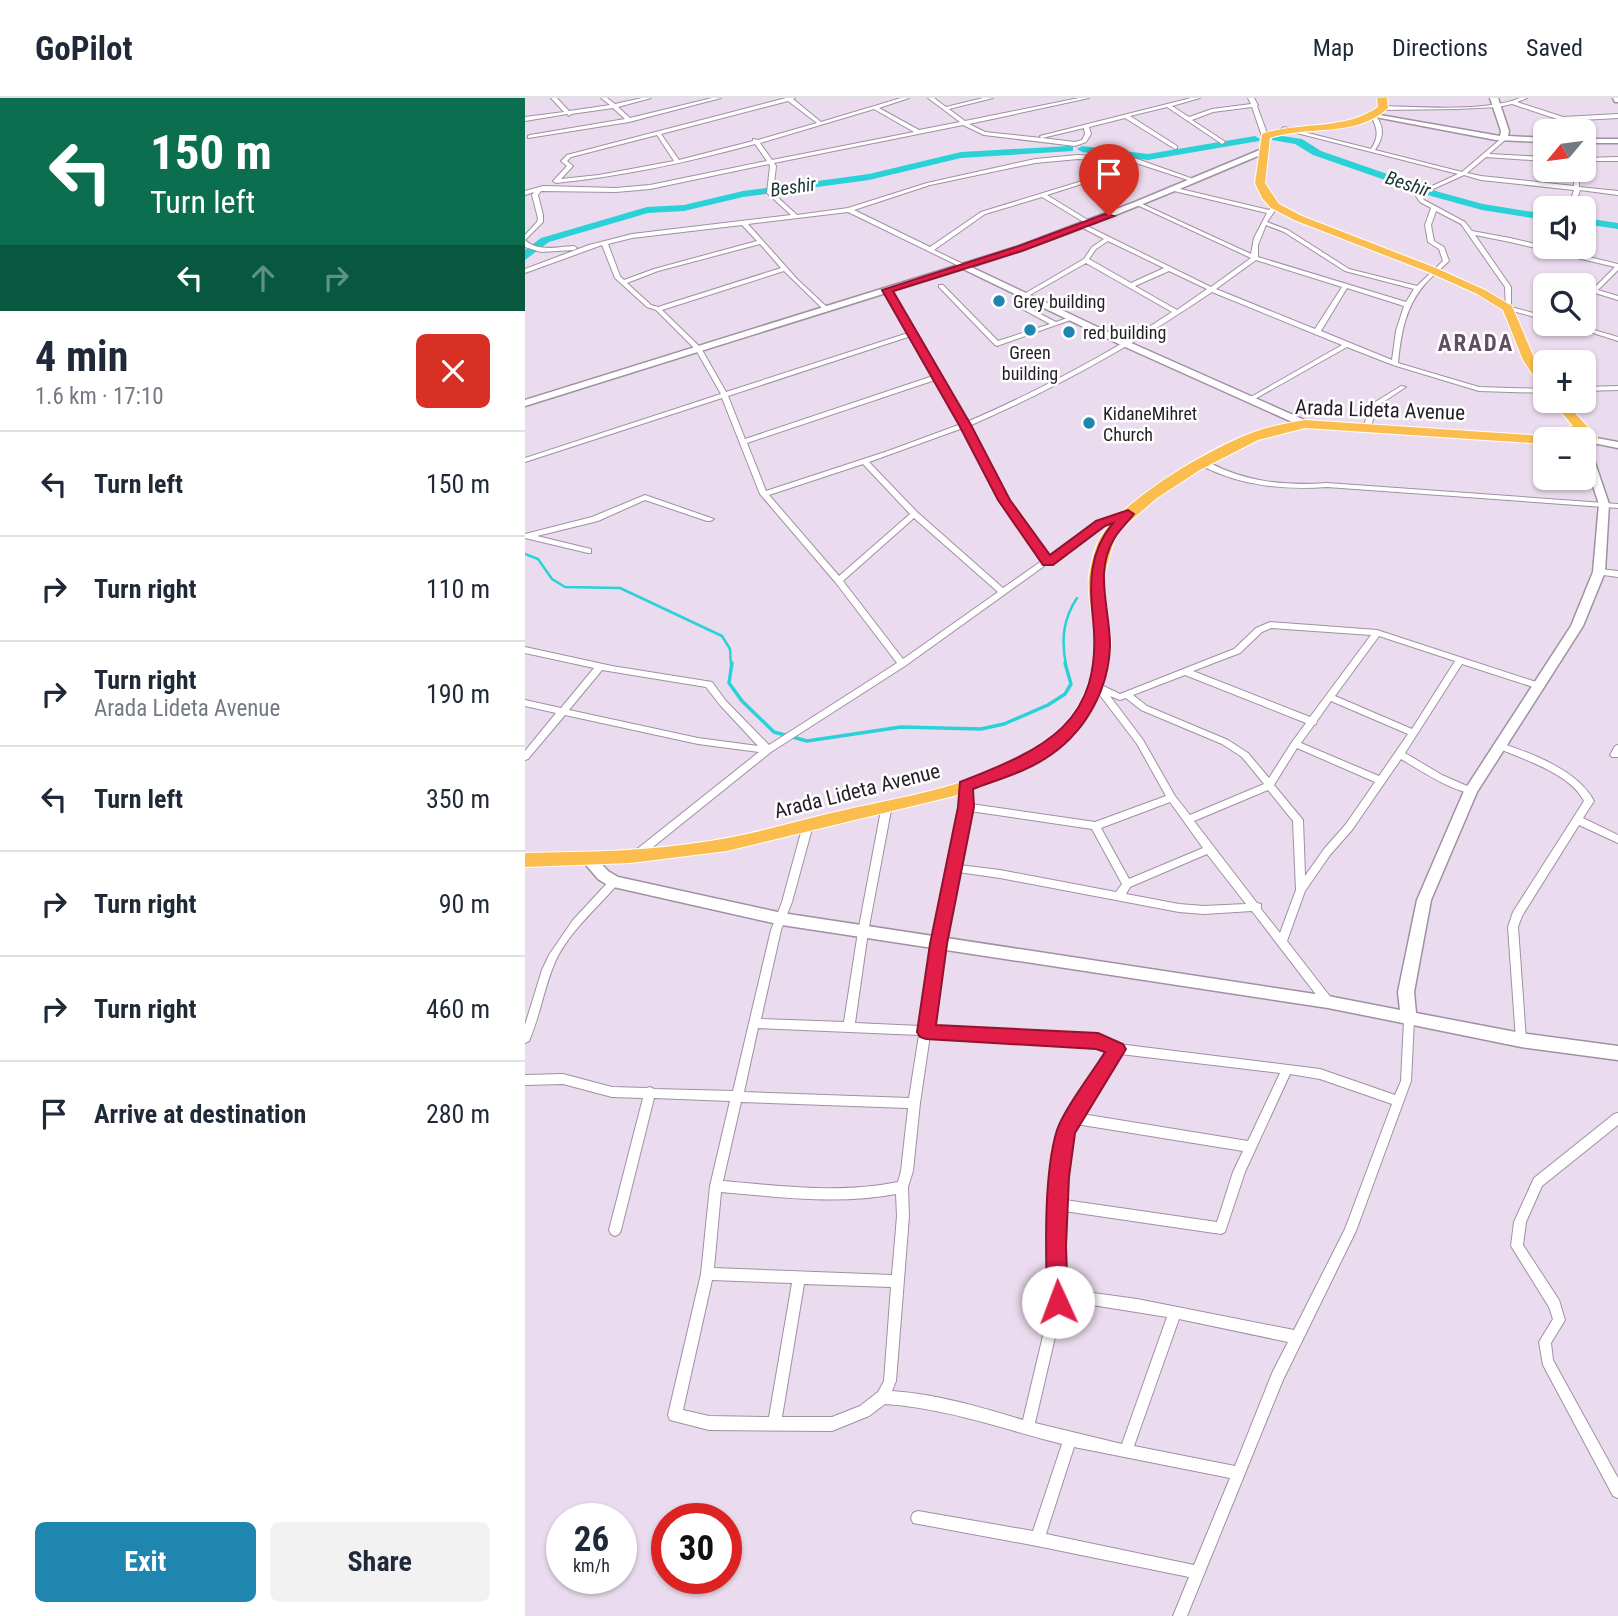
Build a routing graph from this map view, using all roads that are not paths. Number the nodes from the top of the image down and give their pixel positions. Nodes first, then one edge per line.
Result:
1 (554, 98) edge
2 (604, 98) edge
3 (648, 98) edge
4 (718, 98) edge
5 (790, 98) edge
6 (906, 98) edge
7 (931, 98) edge
8 (990, 98) edge
9 (1086, 98) edge
10 (1198, 98) edge
11 (1251, 98) edge
12 (1524, 98) edge
13 (704, 100) edge
14 (1491, 102) edge
15 (1383, 103) edge
16 (1513, 103) junction
17 (1167, 105) junction
18 (1255, 105) junction
19 (614, 106) junction
20 (874, 107) junction
21 (946, 108) junction
22 (569, 114) junction
23 (725, 116) junction
24 (1126, 116) junction
25 (1374, 116) junction
26 (1618, 116) edge
27 (525, 119) edge
28 (1189, 119) junction
29 (629, 120) junction
30 (820, 122) junction
31 (965, 124) junction
32 (1086, 127) junction
33 (1284, 129) junction
34 (918, 131) junction
35 (658, 133) junction
36 (530, 137) dead end
37 (1035, 138) junction
38 (1499, 140) junction
39 (1533, 140) edge
40 (755, 141) junction
41 (1596, 141) edge
42 (1618, 141) edge
43 (1222, 142) dead end
44 (1075, 144) junction
45 (1264, 144) junction
46 (1175, 147) dead end
47 (1372, 151) junction
48 (1484, 155) junction
49 (1077, 157) junction
50 (1533, 158) edge
51 (1596, 159) edge
52 (1618, 159) edge
53 (1126, 160) junction
54 (677, 161) junction
55 (770, 164) junction
56 (1464, 174) junction
57 (1193, 180) junction
58 (556, 181) junction
59 (1576, 182) edge
60 (1575, 188) junction
61 (539, 189) junction
62 (1172, 190) junction
63 (525, 193) edge
64 (1618, 193) edge
65 (1043, 195) junction
66 (1575, 196) edge
67 (1138, 204) junction
68 (1434, 207) junction
69 (1273, 209) junction
70 (849, 210) junction
71 (796, 217) junction
72 (744, 223) junction
73 (1265, 223) junction
74 (1086, 225) junction
75 (1471, 233) junction
76 (1107, 239) junction
77 (525, 240) edge
78 (604, 242) junction
79 (762, 242) junction
80 (591, 246) junction
81 (931, 248) junction
82 (1255, 258) junction
83 (1086, 260) junction
84 (965, 267) junction
85 (1618, 267) edge
86 (785, 269) junction
87 (1168, 269) junction
88 (1432, 270) junction
89 (525, 271) edge
90 (624, 282) junction
91 (1132, 285) junction
92 (941, 286) dead end
93 (1345, 287) junction
94 (1416, 288) junction
95 (887, 290) junction
96 (1213, 290) junction
97 (1596, 290) edge
98 (1596, 291) edge
99 (1026, 295) junction
100 (1618, 299) edge
101 (1015, 303) dead end
102 (1405, 304) junction
103 (1508, 308) junction
104 (658, 309) junction
105 (827, 309) junction
106 (1176, 312) junction
107 (1533, 315) edge
108 (1073, 318) junction
109 (1055, 324) junction
110 (1317, 332) junction
111 (1596, 332) edge
112 (911, 334) junction
113 (1618, 339) edge
114 (1126, 344) junction
115 (1348, 344) junction
116 (699, 349) junction
117 (1395, 364) junction
118 (1533, 366) edge
119 (937, 377) junction
120 (1403, 387) dead end
121 (1618, 388) edge
122 (1596, 389) edge
123 (1533, 390) edge
124 (724, 394) junction
125 (1251, 399) junction
126 (525, 403) edge
127 (1568, 413) joint
128 (1305, 424) junction
129 (965, 425) junction
130 (1367, 427) junction
131 (1567, 427) edge
132 (1577, 427) edge
133 (1533, 439) edge
134 (743, 442) junction
135 (1596, 442) edge
136 (1618, 445) edge
137 (525, 460) edge
138 (863, 460) junction
139 (1205, 464) junction
140 (1596, 476) edge
141 (764, 495) junction
142 (1604, 504) junction
143 (1618, 506) edge
144 (914, 514) junction
145 (1128, 514) junction
146 (710, 519) dead end
147 (526, 537) edge
148 (588, 551) dead end
149 (1048, 562) junction
150 (1599, 572) junction
151 (1618, 574) edge
152 (839, 581) junction
153 (1003, 592) junction
154 (1377, 633) junction
155 (525, 650) edge
156 (1460, 660) junction
157 (902, 664) junction
158 (600, 666) junction
159 (1184, 671) junction
160 (1097, 685) junction
161 (1536, 685) junction
162 (1126, 694) junction
163 (1329, 697) junction
164 (525, 703) edge
165 (563, 712) junction
166 (1313, 722) junction
167 (1414, 733) junction
168 (1295, 744) junction
169 (1498, 745) junction
170 (768, 750) junction
171 (1399, 754) junction
172 (525, 757) edge
173 (1380, 780) junction
174 (965, 786) junction
175 (1269, 786) junction
176 (1471, 791) junction
177 (1172, 798) junction
178 (887, 806) junction
179 (966, 807) junction
180 (1188, 820) junction
181 (1579, 821) junction
182 (808, 825) junction
183 (1095, 826) junction
184 (1618, 839) edge
185 (1209, 849) junction
186 (635, 856) junction
187 (588, 859) junction
188 (525, 860) edge
189 (954, 868) junction
190 (614, 882) junction
191 (1127, 884) junction
192 (1301, 891) junction
193 (1119, 895) junction
194 (1257, 907) junction
195 (782, 919) junction
196 (863, 932) junction
197 (1282, 940) junction
198 (938, 944) junction
199 (1328, 1002) junction
200 (1409, 1020) junction
201 (756, 1023) junction
202 (849, 1028) junction
203 (926, 1032) junction
204 (525, 1038) edge
205 (1521, 1041) junction
206 (1117, 1049) junction
207 (1618, 1053) edge
208 (1287, 1069) junction
209 (525, 1080) edge
210 (650, 1092) junction
211 (737, 1096) junction
212 (1399, 1101) junction
213 (914, 1103) junction
214 (1073, 1118) junction
215 (1618, 1118) edge
216 (1250, 1147) junction
217 (716, 1186) junction
218 (902, 1187) junction
219 (1058, 1205) junction
220 (615, 1230) dead end
221 (707, 1274) junction
222 (799, 1278) junction
223 (898, 1281) junction
224 (1058, 1302) junction
225 (1175, 1312) junction
226 (1297, 1337) junction
227 (883, 1397) junction
228 (774, 1423) junction
229 (1028, 1427) junction
230 (1070, 1439) junction
231 (1126, 1450) junction
232 (1238, 1473) junction
233 (1618, 1491) edge
234 (918, 1518) dead end
235 (1037, 1539) junction
236 (1196, 1572) junction
237 (1180, 1616) edge

1 - 22 street
2 - 19 street
3 - 19 street
4 - 13 street
5 - 23 street
5 - 30 street
6 - 20 street
7 - 21 street
8 - 21 street
9 - 31 street
10 - 17 street
11 - 18 street
12 - 16 street
13 - 23 street
13 - 29 street
14 - 15 street
14 - 16 street
14 - 38 main road
15 - 25 highway
16 - 26 street
17 - 24 street
17 - 28 street
18 - 28 street
18 - 45 street
19 - 22 street
19 - 29 street
20 - 30 street
20 - 34 street
21 - 31 street
22 - 27 street
23 - 35 street
24 - 32 street
24 - 46 street
25 - 33 highway
25 - 38 main road
25 - 47 street
28 - 43 street
29 - 36 street
30 - 40 street
31 - 34 street
31 - 37 street
32 - 37 street
32 - 44 street
33 - 45 highway
33 - 47 street
34 - 55 street
35 - 54 street
35 - 58 street
37 - 44 street
38 - 39 main road
38 - 48 street
40 - 54 street
40 - 55 street
41 - 42 main road
44 - 49 street
45 - 57 main road
45 - 69 highway
47 - 56 street
48 - 50 street
48 - 56 street
49 - 53 street
49 - 70 street
51 - 52 street
53 - 57 street
53 - 65 street
54 - 58 street
55 - 61 street
55 - 71 street
56 - 60 street
56 - 68 street
57 - 62 main road
58 - 61 street
59 - 60 street
60 - 64 street
60 - 66 street
61 - 63 street
61 - 77 street
62 - 67 main road
62 - 69 street
65 - 74 street
65 - 81 street
67 - 74 main road
67 - 82 street
68 - 75 street
68 - 88 street
69 - 73 street
69 - 88 highway
70 - 71 street
70 - 81 street
71 - 72 street
72 - 78 street
72 - 79 street
73 - 82 street
73 - 94 street
74 - 76 street
74 - 84 main road
75 - 85 street
75 - 103 street
76 - 83 street
76 - 87 street
77 - 80 street
78 - 80 street
78 - 90 street
79 - 86 street
79 - 90 street
80 - 89 street
81 - 84 street
82 - 93 street
82 - 96 street
83 - 91 street
83 - 99 street
84 - 95 main road
84 - 99 main road
85 - 97 street
86 - 104 street
86 - 105 street
87 - 91 street
87 - 96 street
88 - 94 street
88 - 103 highway
90 - 104 street
91 - 106 street
92 - 109 street
93 - 102 street
93 - 110 street
94 - 102 street
95 - 105 main road
95 - 112 street
96 - 106 street
96 - 110 street
98 - 100 street
99 - 108 main road
101 - 109 street
102 - 117 street
103 - 107 street
103 - 118 highway
104 - 116 street
105 - 116 main road
106 - 114 street
108 - 109 street
108 - 114 main road
110 - 115 street
111 - 113 street
112 - 119 street
112 - 124 street
114 - 125 main road
114 - 129 street
115 - 117 street
115 - 125 street
116 - 124 street
116 - 126 main road
117 - 123 street
119 - 129 street
119 - 134 street
120 - 130 street
121 - 122 street
124 - 134 street
124 - 137 street
125 - 128 main road
127 - 131 highway
127 - 132 highway
128 - 130 highway, Arada Lideta Avenue
128 - 139 highway, Arada Lideta Avenue
129 - 138 street
129 - 149 street
130 - 133 highway, Arada Lideta Avenue
134 - 141 street
135 - 136 main road
138 - 141 street
138 - 144 street
139 - 142 street
139 - 145 highway, Arada Lideta Avenue
140 - 142 main road
141 - 152 street
142 - 143 street
142 - 150 main road
144 - 152 street
144 - 153 street
145 - 149 street
145 - 160 highway, Arada Lideta Avenue
146 - 147 street
147 - 148 street
149 - 153 street
150 - 151 street
150 - 161 main road
152 - 157 street
153 - 157 street
154 - 156 street
154 - 159 street
154 - 163 street
155 - 158 street
156 - 161 street
156 - 167 street
157 - 170 street
158 - 165 street
158 - 170 street
159 - 162 street
159 - 166 street
160 - 162 street
160 - 174 highway, Arada Lideta Avenue
160 - 177 street
161 - 169 main road
162 - 175 street
163 - 166 street
163 - 167 street
164 - 165 street
165 - 170 street
165 - 172 street
166 - 168 street
167 - 171 street
168 - 173 street
168 - 175 street
169 - 176 main road
169 - 181 street
170 - 186 street
171 - 173 street
171 - 176 street
173 - 192 street
174 - 178 highway, Arada Lideta Avenue
174 - 179 street
175 - 180 street
175 - 192 street
176 - 200 main road
177 - 180 street
177 - 183 street
178 - 182 highway, Arada Lideta Avenue
178 - 196 street
179 - 183 street
179 - 189 street
180 - 185 street
181 - 184 street
181 - 205 street
182 - 186 highway, Arada Lideta Avenue
182 - 195 street
183 - 191 street
185 - 191 street
185 - 194 street
186 - 187 highway, Arada Lideta Avenue
187 - 188 highway, Arada Lideta Avenue
187 - 190 main road
189 - 193 street
189 - 198 street
190 - 195 main road
190 - 204 street
191 - 193 street
192 - 197 street
193 - 194 street
194 - 197 street
195 - 196 main road
195 - 201 street
196 - 198 main road
196 - 202 street
197 - 199 street
198 - 199 main road
198 - 203 street
199 - 200 main road
200 - 205 main road
200 - 212 street
201 - 202 street
201 - 211 street
202 - 203 street
203 - 206 street
203 - 213 street
205 - 207 main road
206 - 208 street
206 - 214 street
208 - 212 street
208 - 216 street
209 - 210 street
210 - 211 street
210 - 220 street
211 - 213 street
211 - 217 street
212 - 226 street
213 - 218 street
214 - 216 street
214 - 219 street
215 - 233 street
216 - 219 street
217 - 218 street
217 - 221 street
218 - 223 street
219 - 224 street
221 - 222 street
221 - 228 street
222 - 223 street
222 - 228 street
223 - 227 street
224 - 225 street
224 - 229 street
225 - 226 street
225 - 231 street
226 - 232 street
227 - 228 street
227 - 229 street
229 - 230 street
230 - 231 street
230 - 235 street
231 - 232 street
232 - 236 street
234 - 235 street
235 - 236 street
236 - 237 street

